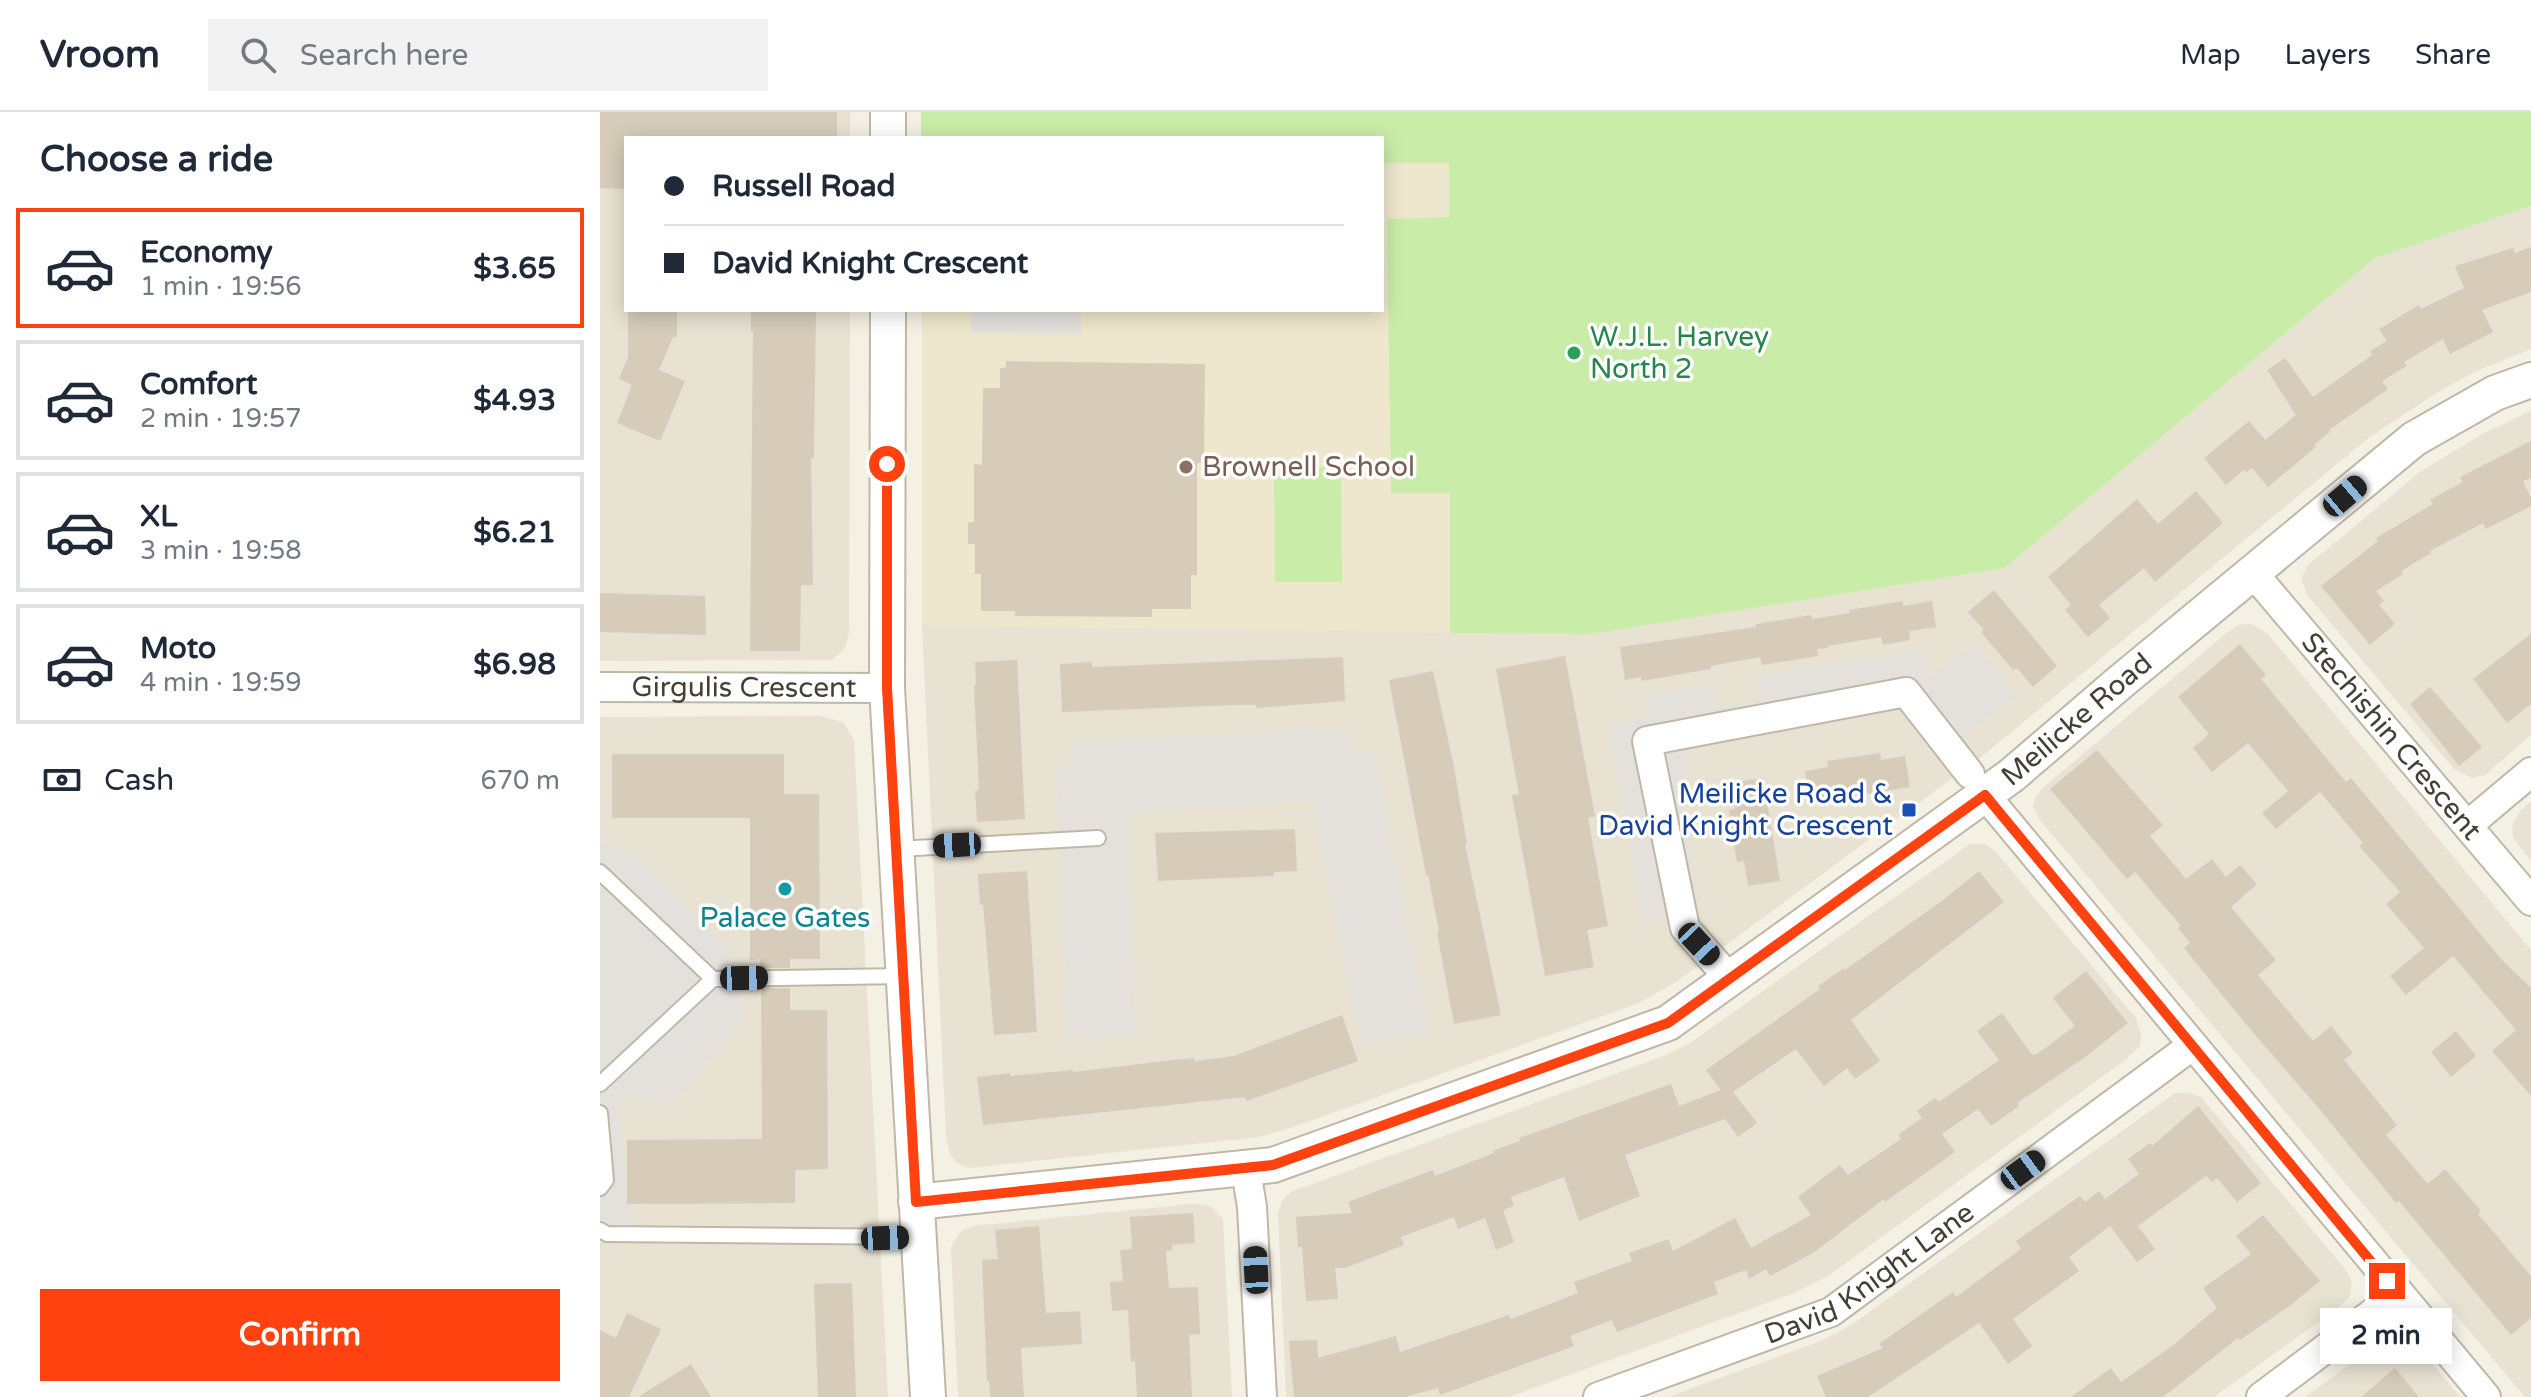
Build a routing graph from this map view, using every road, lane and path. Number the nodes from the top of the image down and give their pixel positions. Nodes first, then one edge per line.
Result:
1 (888, 112) edge
2 (888, 136) edge
3 (888, 312) edge
4 (2531, 380) edge
5 (2253, 573) junction
6 (600, 687) edge
7 (887, 688) junction
8 (2531, 772) edge
9 (1977, 784) junction
10 (2468, 825) junction
11 (1098, 838) dead end
12 (896, 849) junction
13 (600, 872) edge
14 (2531, 901) edge
15 (904, 976) junction
16 (713, 979) junction
17 (1730, 979) junction
18 (2193, 1045) junction
19 (600, 1084) edge
20 (600, 1113) edge
21 (1246, 1170) junction
22 (600, 1188) edge
23 (916, 1202) junction
24 (600, 1230) edge
25 (919, 1237) junction
26 (2398, 1294) junction
27 (928, 1397) edge
28 (1262, 1397) edge
29 (1598, 1397) edge
30 (2261, 1397) edge
31 (2486, 1397) edge

1 - 2 street
3 - 7 street
4 - 5 street, Meilicke Road
5 - 9 street, Meilicke Road
5 - 10 street, Stechishin Crescent
6 - 7 street, Girgulis Crescent
7 - 12 street
8 - 10 street
9 - 17 street, Meilicke Road
9 - 17 street
9 - 18 street
10 - 14 street, Stechishin Crescent
11 - 12 lane
12 - 15 street
13 - 16 lane
15 - 16 lane
15 - 23 street
16 - 19 lane
17 - 21 street, Meilicke Road
18 - 26 street
18 - 29 street, David Knight Lane
20 - 22 lane
21 - 23 street, Meilicke Road
21 - 28 street
23 - 25 street
24 - 25 lane
25 - 27 street
26 - 30 street
26 - 31 street

